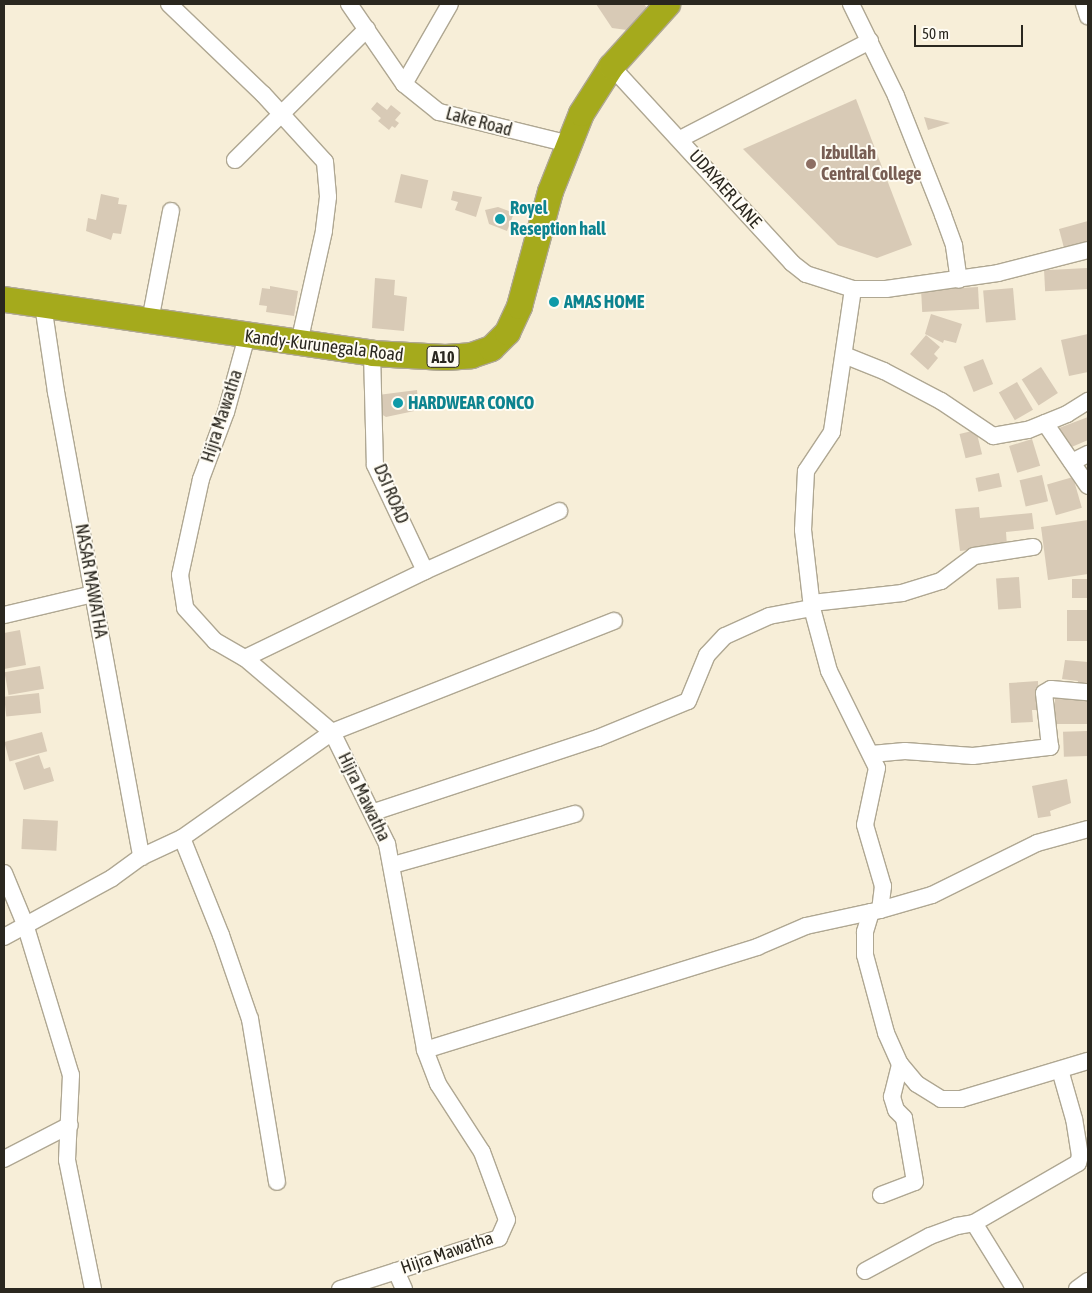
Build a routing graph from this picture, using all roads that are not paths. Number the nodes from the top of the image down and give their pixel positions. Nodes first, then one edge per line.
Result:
1 (169, 4) edge
2 (349, 4) edge
3 (450, 4) edge
4 (667, 4) edge
5 (851, 4) edge
6 (1084, 4) edge
7 (1088, 16) edge
8 (367, 29) junction
9 (870, 41) junction
10 (611, 66) junction
11 (404, 84) junction
12 (281, 113) junction
13 (680, 139) junction
14 (569, 144) junction
15 (235, 160) dead end
16 (171, 211) dead end
17 (1088, 250) edge
18 (959, 280) junction
19 (853, 289) junction
20 (4, 299) edge
21 (43, 305) junction
22 (150, 322) junction
23 (247, 336) junction
24 (299, 343) junction
25 (372, 354) junction
26 (844, 355) junction
27 (1088, 401) edge
28 (1045, 423) junction
29 (1088, 454) edge
30 (1072, 462) junction
31 (1088, 486) edge
32 (560, 511) dead end
33 (1033, 547) dead end
34 (425, 572) junction
35 (93, 594) junction
36 (812, 606) junction
37 (4, 615) edge
38 (614, 621) dead end
39 (245, 658) junction
40 (1088, 692) edge
41 (332, 732) junction
42 (871, 754) junction
43 (374, 812) junction
44 (575, 814) dead end
45 (1088, 829) edge
46 (182, 838) junction
47 (141, 857) junction
48 (393, 866) junction
49 (4, 873) edge
50 (876, 911) junction
51 (25, 924) junction
52 (4, 937) edge
53 (425, 1050) junction
54 (1088, 1061) edge
55 (900, 1064) junction
56 (1060, 1070) junction
57 (70, 1125) junction
58 (4, 1159) edge
59 (1083, 1166) edge
60 (277, 1182) dead end
61 (881, 1195) dead end
62 (974, 1223) junction
63 (396, 1270) junction
64 (865, 1271) dead end
65 (1088, 1281) edge
66 (93, 1289) edge
67 (340, 1289) edge
68 (404, 1289) edge
69 (1016, 1289) edge
70 (1077, 1289) edge

1 - 12 street
2 - 8 street, Lake Road
3 - 11 street
4 - 10 highway, Kandy-Kurunegala Road / A10
5 - 9 street
6 - 7 street
8 - 11 street, Lake Road
8 - 12 street
9 - 13 street
9 - 18 street
10 - 13 street, UDAYAER LANE
10 - 14 highway, Kandy-Kurunegala Road / A10
11 - 14 street, Lake Road
12 - 15 street
12 - 24 street
13 - 19 street, UDAYAER LANE
14 - 25 highway, Kandy-Kurunegala Road / A10
16 - 22 street
17 - 18 street, UDAYAER LANE
18 - 19 street, UDAYAER LANE
19 - 26 street
20 - 21 highway, Kandy-Kurunegala Road / A10
21 - 22 highway, Kandy-Kurunegala Road / A10
21 - 35 street, NASAR MAWATHA
22 - 23 highway, Kandy-Kurunegala Road / A10
23 - 24 highway, Kandy-Kurunegala Road / A10
23 - 39 street, Hijra Mawatha
24 - 25 highway, Kandy-Kurunegala Road / A10
25 - 34 street, DSI ROAD
26 - 28 street
26 - 36 street
27 - 28 street
28 - 30 street
29 - 30 street
30 - 31 street
32 - 34 street
33 - 36 street
34 - 39 street
35 - 37 street
35 - 47 street, NASAR MAWATHA
36 - 42 street
36 - 43 street
38 - 41 street
39 - 41 street, Hijra Mawatha
40 - 42 street
41 - 43 street, Hijra Mawatha
41 - 46 street
42 - 50 street
43 - 48 street, Hijra Mawatha
44 - 48 street
45 - 50 street
46 - 47 street
46 - 60 street
47 - 51 street
48 - 53 street, Hijra Mawatha
49 - 51 street
50 - 53 street
50 - 55 street
51 - 52 street
51 - 57 street
53 - 63 street, Hijra Mawatha
54 - 56 street
55 - 56 street
55 - 61 street
56 - 59 street
57 - 58 street
57 - 66 street
59 - 62 street
62 - 64 street
62 - 69 street
63 - 67 street, Hijra Mawatha
63 - 68 street
65 - 70 street

